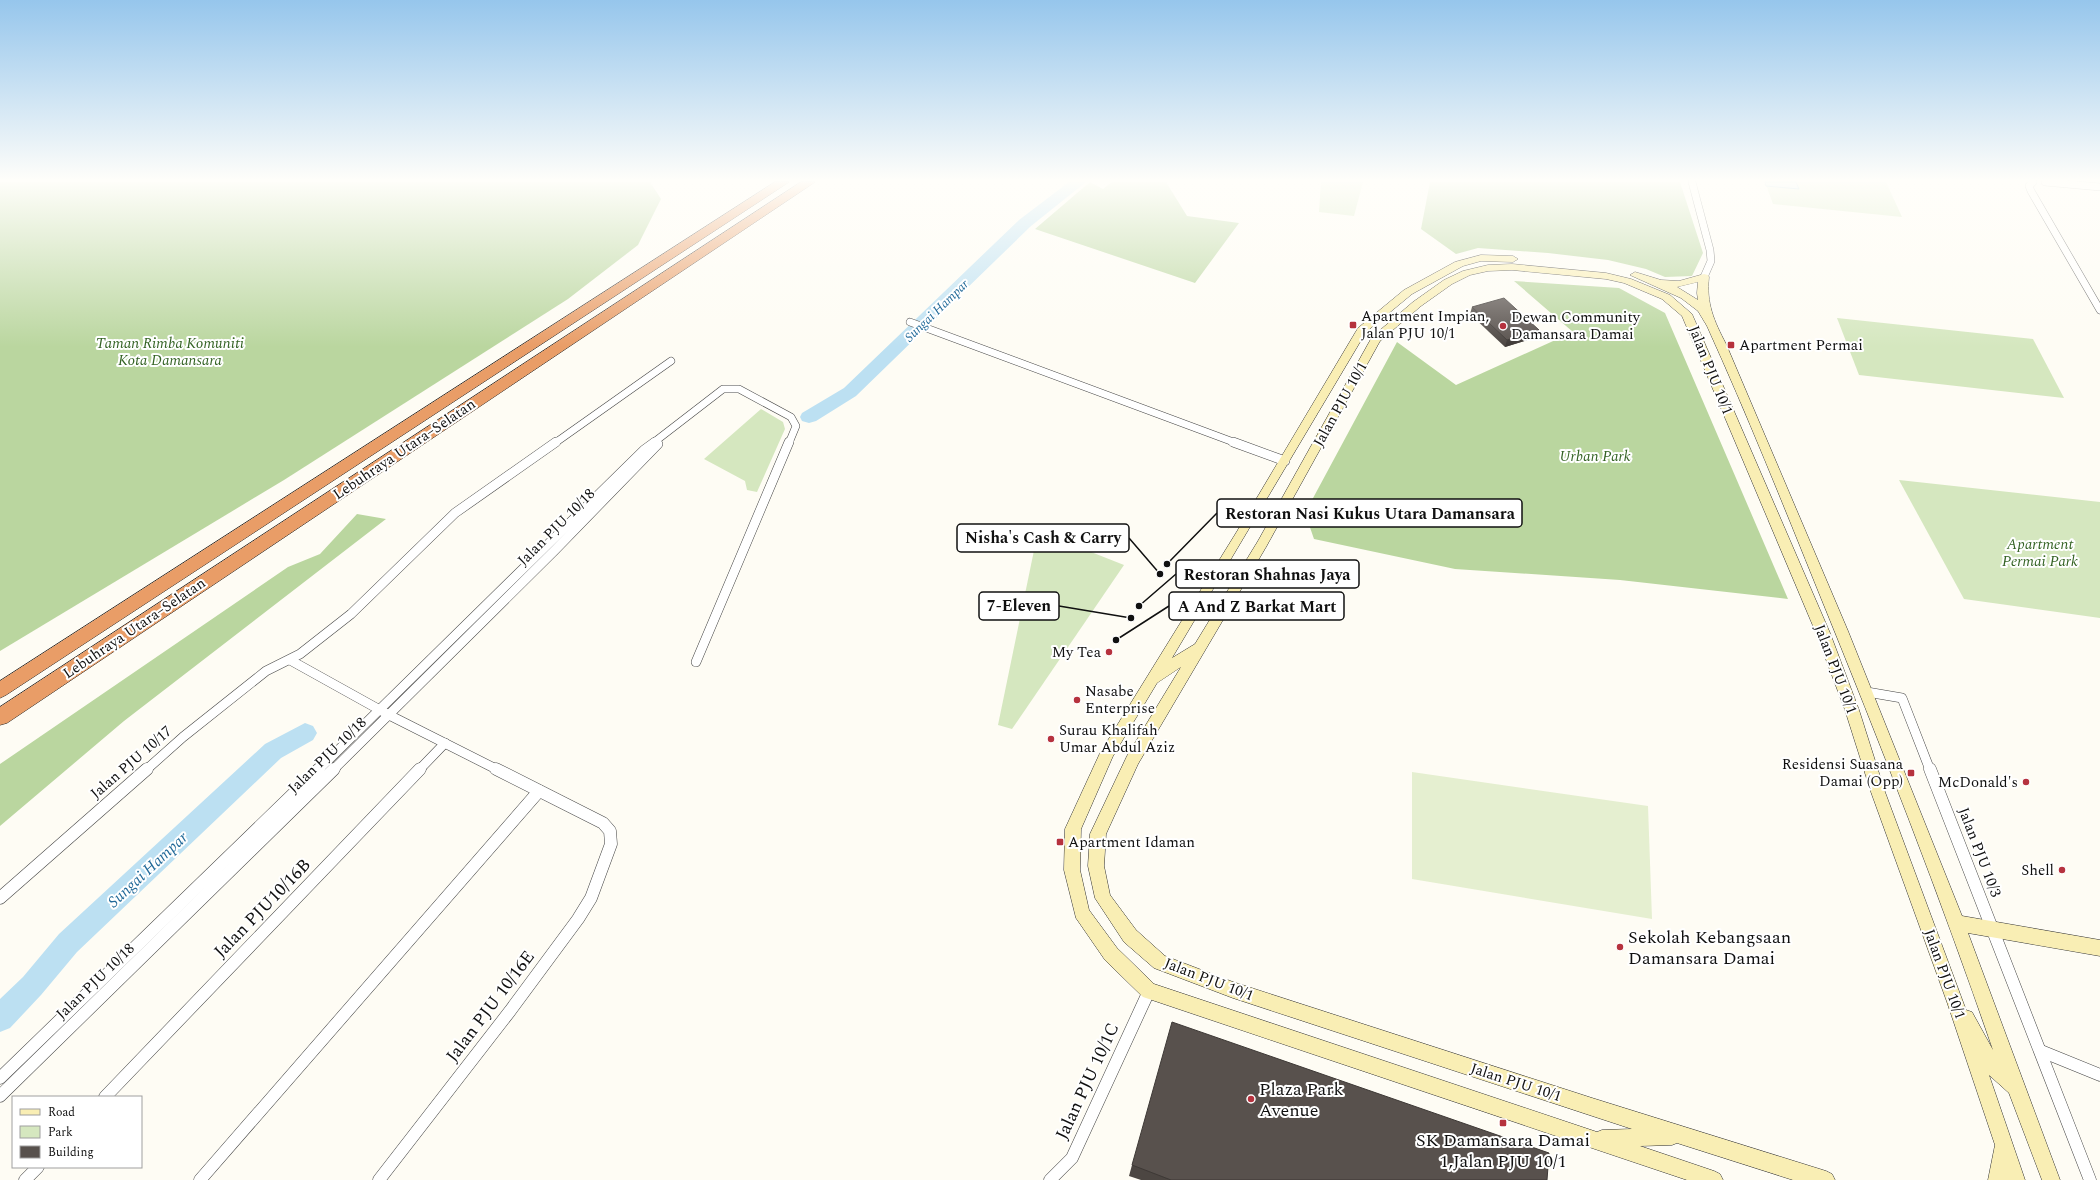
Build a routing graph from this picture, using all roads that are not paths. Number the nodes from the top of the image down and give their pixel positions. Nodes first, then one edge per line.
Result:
1 (699, 237) edge
2 (726, 237) edge
3 (1707, 237) edge
4 (2058, 237) edge
5 (1606, 268) junction
6 (1547, 270) junction
7 (1704, 277) junction
8 (1659, 282) junction
9 (2100, 310) edge
10 (1707, 315) junction
11 (910, 322) dead end
12 (671, 361) dead end
13 (1332, 382) junction
14 (1751, 414) junction
15 (1332, 418) junction
16 (1285, 461) junction
17 (1768, 500) junction
18 (1202, 644) junction
19 (290, 660) junction
20 (696, 662) dead end
21 (1150, 683) junction
22 (0, 690) edge
23 (1867, 692) junction
24 (384, 713) junction
25 (0, 717) edge
26 (444, 743) junction
27 (540, 791) junction
28 (0, 898) edge
29 (1956, 923) junction
30 (1993, 929) junction
31 (2100, 948) edge
32 (1148, 991) junction
33 (1955, 1002) junction
34 (2041, 1051) junction
35 (2100, 1076) edge
36 (0, 1078) edge
37 (2016, 1087) junction
38 (0, 1096) edge
39 (106, 1096) edge
40 (1680, 1136) junction
41 (1594, 1140) junction
42 (2004, 1145) junction
43 (37, 1168) edge
44 (26, 1180) edge
45 (200, 1180) edge
46 (379, 1180) edge
47 (1050, 1180) edge
48 (1714, 1180) edge
49 (1826, 1180) edge
50 (1997, 1180) edge
51 (2016, 1180) edge
52 (2051, 1180) edge
53 (2090, 1180) edge

1 - 22 highway, Lebuhraya Utara–Selatan
2 - 25 highway, Lebuhraya Utara–Selatan
3 - 7 street
4 - 9 street
5 - 6 street
5 - 8 street, Jalan PJU 10/1
5 - 13 street, Jalan PJU 10/1
6 - 15 street, Jalan PJU 10/1
6 - 17 street, Jalan PJU 10/1
7 - 8 street
7 - 10 street
8 - 10 street, Jalan PJU 10/1
10 - 14 street, Jalan PJU 10/1
11 - 16 street
12 - 19 street, Jalan PJU 10/17
13 - 15 street
13 - 16 street, Jalan PJU 10/1
14 - 17 street
14 - 23 street, Jalan PJU 10/1
15 - 18 street, Jalan PJU 10/1
16 - 21 street, Jalan PJU 10/1
17 - 33 street, Jalan PJU 10/1
18 - 21 street
18 - 40 street, Jalan PJU 10/1
19 - 24 street
19 - 28 street, Jalan PJU 10/17
20 - 24 street, Jalan PJU 10/18
21 - 32 street, Jalan PJU 10/1
23 - 29 street, Jalan PJU 10/1
23 - 30 street, Jalan PJU 10/3
24 - 26 street
24 - 36 street, Jalan PJU 10/18
24 - 38 street, Jalan PJU 10/18
26 - 27 street
26 - 39 street, Jalan PJU10/16B
27 - 45 street
27 - 46 street, Jalan PJU 10/16E
29 - 30 street
29 - 37 street, Jalan PJU 10/1
30 - 31 street
30 - 34 street, Jalan PJU 10/3
32 - 41 street, Jalan PJU 10/1
32 - 47 street, Jalan PJU 10/1C
33 - 37 street
33 - 42 street, Jalan PJU 10/1
34 - 35 street
34 - 53 street, Jalan PJU 10/3
37 - 52 street, Jalan PJU 10/1
40 - 41 street
40 - 49 street, Jalan PJU 10/1
41 - 48 street, Jalan PJU 10/1
42 - 50 street
42 - 51 street, Jalan PJU 10/1
43 - 44 street

